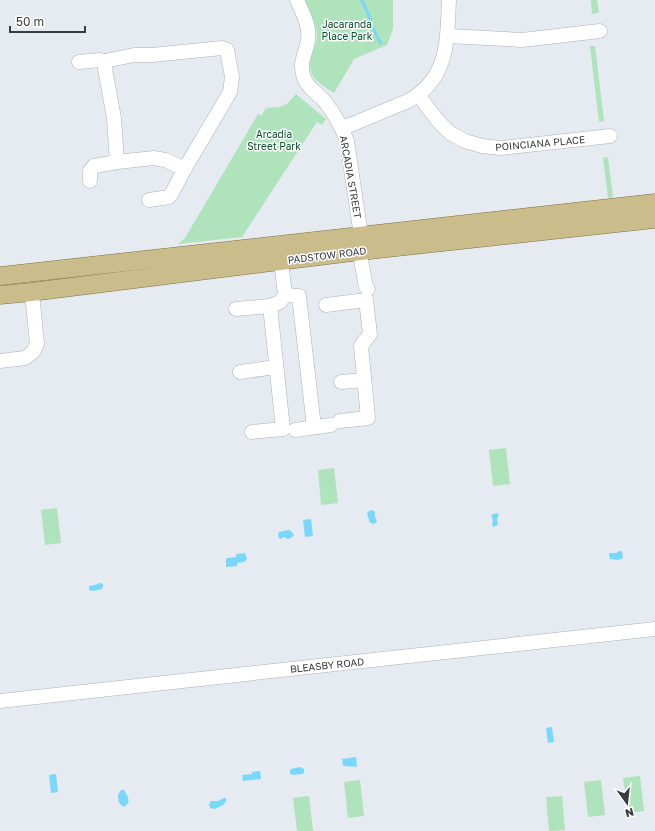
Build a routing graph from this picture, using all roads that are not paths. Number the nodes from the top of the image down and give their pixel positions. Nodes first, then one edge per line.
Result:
1 (297, 0) edge
2 (450, 0) edge
3 (600, 31) dead end
4 (448, 36) junction
5 (105, 61) junction
6 (79, 62) dead end
7 (418, 95) junction
8 (343, 128) junction
9 (610, 136) dead end
10 (117, 162) junction
11 (185, 168) junction
12 (90, 181) dead end
13 (148, 200) dead end
14 (655, 203) edge
15 (655, 219) edge
16 (360, 243) junction
17 (281, 261) junction
18 (0, 276) edge
19 (368, 289) dead end
20 (31, 292) junction
21 (285, 295) junction
22 (0, 296) edge
23 (326, 305) dead end
24 (270, 306) junction
25 (236, 309) dead end
26 (0, 360) edge
27 (276, 367) junction
28 (240, 372) dead end
29 (364, 380) junction
30 (341, 382) dead end
31 (314, 427) junction
32 (295, 430) dead end
33 (252, 432) dead end
34 (655, 629) edge
35 (0, 702) edge

1 - 8 street, ARCADIA STREET
2 - 4 street
3 - 4 street
4 - 7 street
5 - 6 street
5 - 10 street
5 - 11 street
7 - 8 street
7 - 9 street, POINCIANA PLACE
8 - 16 street, ARCADIA STREET
10 - 11 street
10 - 12 street
11 - 13 street
14 - 16 main road, PADSTOW ROAD
15 - 16 main road, PADSTOW ROAD
16 - 17 main road, PADSTOW ROAD
16 - 18 main road, PADSTOW ROAD
16 - 19 street, ARCADIA STREET
17 - 20 main road, PADSTOW ROAD
17 - 21 street
20 - 22 main road, PADSTOW ROAD
20 - 26 street
21 - 24 street
21 - 31 street
23 - 29 street
24 - 25 street
24 - 27 street
27 - 28 street
27 - 33 street
29 - 30 street
29 - 31 street
31 - 32 street
34 - 35 street, BLEASBY ROAD

